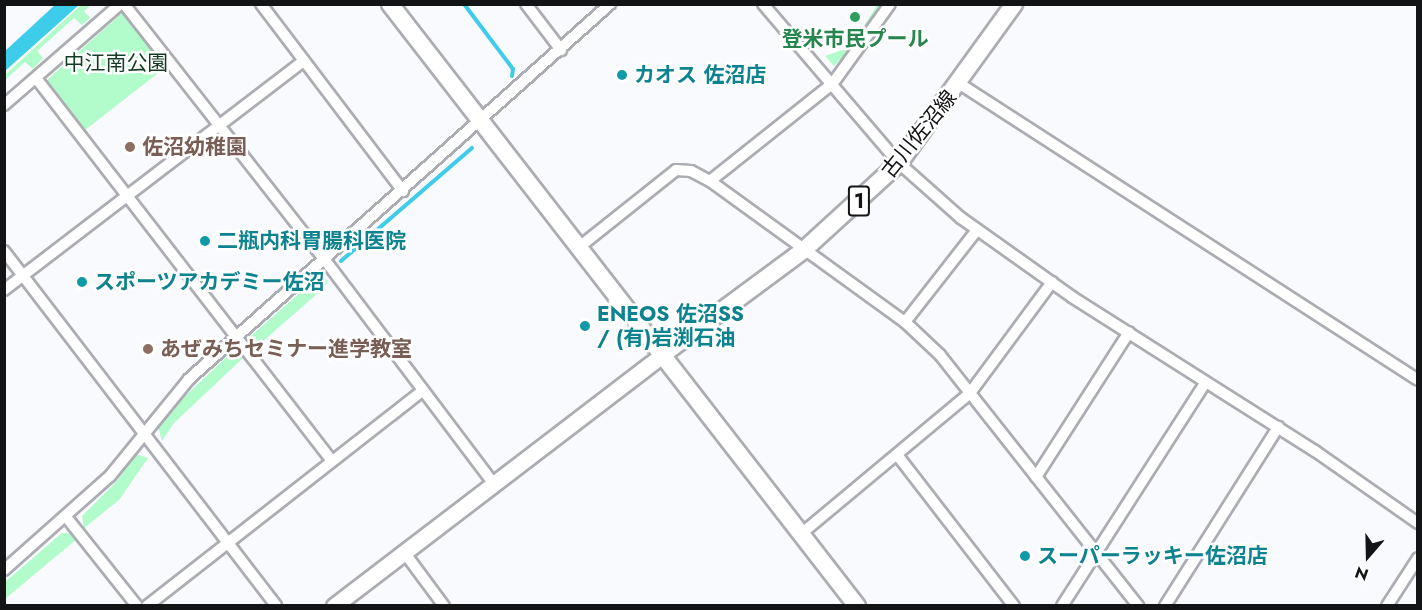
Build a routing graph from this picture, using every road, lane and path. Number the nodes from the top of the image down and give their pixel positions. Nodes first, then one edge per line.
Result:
1 (120, 4) edge
2 (124, 4) edge
3 (261, 4) edge
4 (390, 4) edge
5 (526, 4) edge
6 (610, 4) edge
7 (763, 4) edge
8 (890, 4) edge
9 (1014, 4) edge
10 (561, 50) junction
11 (304, 61) junction
12 (36, 78) junction
13 (833, 83) junction
14 (960, 84) junction
15 (4, 105) edge
16 (481, 122) junction
17 (219, 126) junction
18 (899, 163) junction
19 (710, 181) junction
20 (403, 190) junction
21 (128, 196) junction
22 (977, 230) junction
23 (578, 248) junction
24 (805, 249) junction
25 (4, 251) edge
26 (326, 260) junction
27 (24, 276) junction
28 (1052, 282) junction
29 (4, 290) edge
30 (905, 322) junction
31 (1129, 332) junction
32 (236, 336) junction
33 (662, 355) junction
34 (1418, 380) edge
35 (1206, 382) junction
36 (422, 391) junction
37 (970, 393) junction
38 (1278, 427) junction
39 (143, 432) junction
40 (898, 456) junction
41 (332, 462) junction
42 (1036, 477) junction
43 (493, 483) junction
44 (68, 518) junction
45 (1418, 523) edge
46 (801, 534) junction
47 (230, 543) junction
48 (404, 552) junction
49 (1097, 553) junction
50 (1418, 558) edge
51 (4, 570) edge
52 (850, 603) edge
53 (137, 606) edge
54 (147, 606) edge
55 (276, 606) edge
56 (334, 606) edge
57 (444, 606) edge
58 (1014, 606) edge
59 (1062, 606) edge
60 (1138, 606) edge
61 (1165, 606) edge
62 (1387, 606) edge

1 - 12 street
2 - 17 street
3 - 11 street
4 - 16 main road
5 - 10 street
6 - 10 street
7 - 13 street
8 - 13 street
9 - 14 main road, 古川佐沼線 / 1
10 - 16 street
11 - 17 street
11 - 20 street
12 - 15 street
12 - 21 street
13 - 18 street
13 - 19 street
14 - 18 main road, 古川佐沼線 / 1
14 - 34 street
16 - 20 street
16 - 23 main road
17 - 21 street
17 - 26 street
18 - 22 street
18 - 24 main road, 古川佐沼線 / 1
19 - 23 street
19 - 24 street
20 - 26 street
21 - 27 street
21 - 32 street
22 - 28 street
22 - 30 street
23 - 33 main road
24 - 30 street
24 - 33 main road, 古川佐沼線 / 1
25 - 27 street
26 - 32 street
26 - 36 street
27 - 29 street
27 - 39 street
28 - 31 street
28 - 37 street
30 - 37 street
31 - 35 street
31 - 42 street
32 - 39 street
32 - 41 street
33 - 43 street
33 - 46 main road
35 - 38 street
35 - 49 street
36 - 41 street
36 - 43 street
37 - 40 street
37 - 42 street
38 - 45 street
38 - 61 street
39 - 44 street
39 - 47 street
40 - 46 street
40 - 58 street
41 - 47 street
42 - 49 street
43 - 48 street
44 - 51 street
44 - 53 street
46 - 52 main road
47 - 54 street
47 - 55 street
48 - 56 street
48 - 57 street
49 - 59 street
49 - 60 street
50 - 62 street

